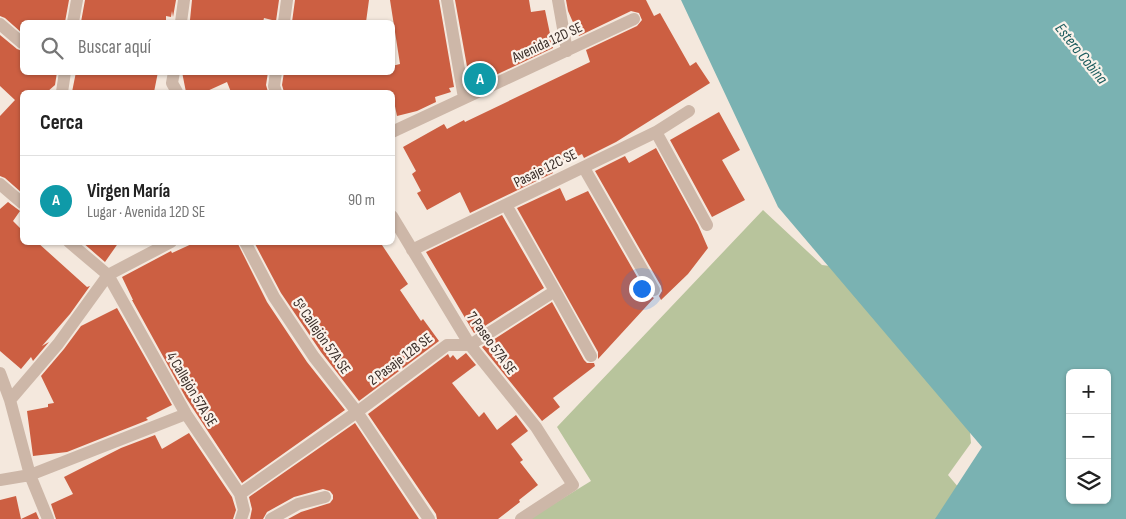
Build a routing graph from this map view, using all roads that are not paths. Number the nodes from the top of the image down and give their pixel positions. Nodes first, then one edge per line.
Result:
1 (78, 0) edge
2 (184, 0) edge
3 (288, 0) edge
4 (447, 0) edge
5 (558, 0) edge
6 (634, 19) dead end
7 (73, 20) edge
8 (181, 20) edge
9 (284, 20) edge
10 (0, 24) edge
11 (20, 41) edge
12 (568, 51) junction
13 (63, 75) edge
14 (173, 75) edge
15 (276, 75) edge
16 (62, 90) edge
17 (176, 90) edge
18 (275, 90) edge
19 (464, 98) junction
20 (690, 111) dead end
21 (395, 131) edge
22 (656, 132) junction
23 (584, 168) junction
24 (0, 184) edge
25 (20, 201) edge
26 (506, 205) junction
27 (395, 221) edge
28 (708, 225) dead end
29 (73, 245) edge
30 (165, 245) edge
31 (247, 245) edge
32 (412, 250) junction
33 (108, 275) junction
34 (654, 290) dead end
35 (555, 291) junction
36 (470, 345) junction
37 (591, 356) dead end
38 (0, 373) edge
39 (10, 400) junction
40 (357, 412) junction
41 (186, 414) junction
42 (30, 475) junction
43 (0, 480) edge
44 (240, 494) junction
45 (325, 496) dead end
46 (48, 519) edge
47 (241, 519) edge
48 (270, 519) edge
49 (429, 519) edge
50 (521, 519) edge

1 - 7 street
2 - 8 street
3 - 9 street
4 - 19 street
5 - 12 street
6 - 12 street, Avenida 12D SE
10 - 11 street
12 - 19 street, Avenida 12D SE
13 - 16 street
14 - 17 street
15 - 18 street
19 - 21 street, Avenida 12D SE
20 - 22 street, Pasaje 12C SE
22 - 23 street, Pasaje 12C SE
22 - 28 street
23 - 26 street, Pasaje 12C SE
23 - 34 street
24 - 25 street
26 - 32 street, Pasaje 12C SE
26 - 35 street
27 - 32 street, 7 Paseo 57A SE
29 - 33 street
30 - 33 street
31 - 40 street, 5º Callejón 57A SE
32 - 36 street, 7 Paseo 57A SE
33 - 39 street
33 - 41 street, 4 Callejón 57A SE
35 - 36 street, 2 Pasaje 12B SE
35 - 37 street
36 - 40 street, 2 Pasaje 12B SE
36 - 50 street, 7 Paseo 57A SE
38 - 39 street
39 - 42 street
40 - 44 street, 2 Pasaje 12B SE
40 - 49 street, 5º Callejón 57A SE
41 - 42 street
41 - 44 street, 4 Callejón 57A SE
42 - 43 street
42 - 46 street
44 - 47 street
45 - 48 street

